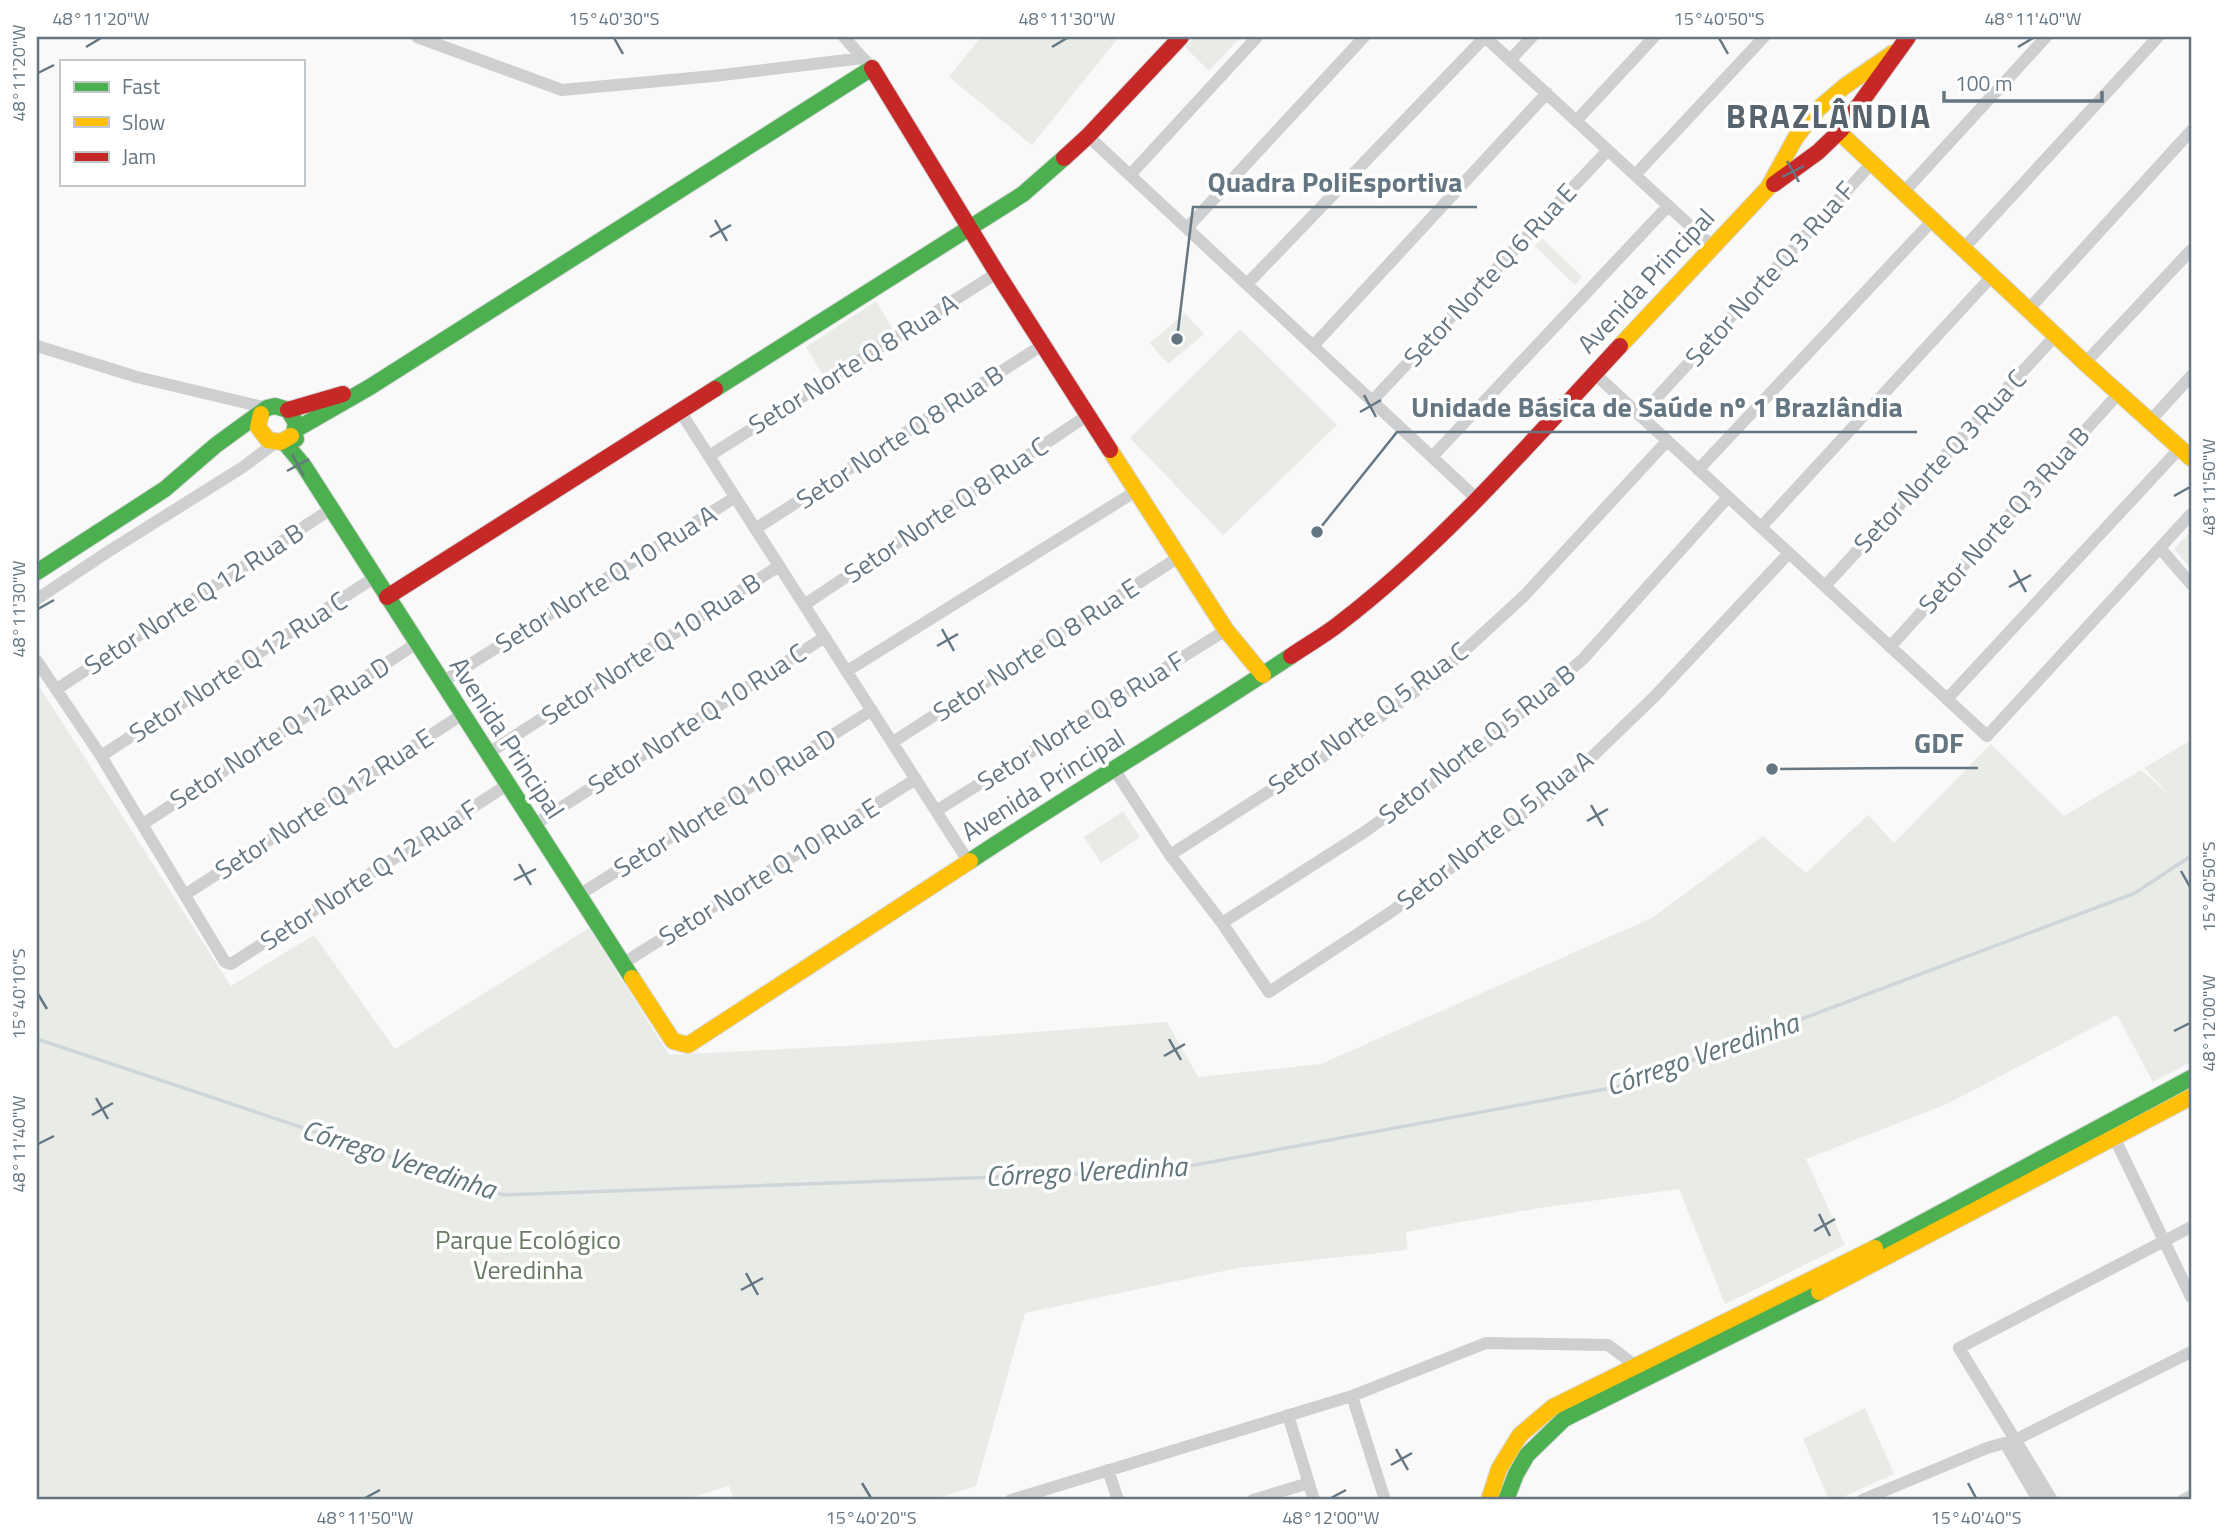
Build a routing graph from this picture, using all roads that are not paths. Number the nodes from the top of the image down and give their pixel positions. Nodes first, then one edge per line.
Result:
1 (417, 37) edge
2 (844, 37) edge
3 (1181, 37) edge
4 (1256, 37) edge
5 (1364, 37) edge
6 (1485, 37) edge
7 (1532, 37) edge
8 (1654, 37) edge
9 (1764, 37) edge
10 (1908, 37) edge
11 (2046, 37) edge
12 (2158, 37) edge
13 (1893, 53) junction
14 (1510, 60) junction
15 (872, 68) junction
16 (1842, 89) junction
17 (1546, 93) junction
18 (1861, 105) junction
19 (1576, 121) junction
20 (2191, 131) edge
21 (1839, 132) junction
22 (1798, 134) junction
23 (1088, 136) junction
24 (1608, 150) junction
25 (1819, 150) junction
26 (1872, 163) junction
27 (1634, 174) junction
28 (1130, 175) junction
29 (1768, 188) junction
30 (1903, 193) junction
31 (1668, 205) junction
32 (1933, 220) junction
33 (969, 227) junction
34 (1187, 228) junction
35 (1712, 246) junction
36 (1963, 249) junction
37 (2191, 250) edge
38 (997, 272) junction
39 (1992, 276) junction
40 (1247, 284) junction
41 (2028, 310) junction
42 (2056, 335) junction
43 (1044, 344) junction
44 (37, 346) edge
45 (1313, 346) junction
46 (2085, 363) junction
47 (1594, 373) junction
48 (2191, 376) edge
49 (370, 387) junction
50 (2119, 393) junction
51 (1372, 401) junction
52 (288, 410) junction
53 (264, 411) junction
54 (680, 411) junction
55 (1088, 415) junction
56 (1640, 416) junction
57 (2150, 421) junction
58 (278, 437) junction
59 (1667, 441) junction
60 (216, 445) junction
61 (2185, 453) edge
62 (709, 456) junction
63 (1432, 457) junction
64 (1698, 470) junction
65 (1136, 491) junction
66 (1728, 497) junction
67 (734, 498) junction
68 (1477, 499) junction
69 (331, 509) junction
70 (2191, 514) edge
71 (1761, 527) junction
72 (755, 529) junction
73 (2160, 548) junction
74 (1788, 553) junction
75 (1179, 557) junction
76 (779, 566) junction
77 (37, 572) edge
78 (375, 577) junction
79 (2191, 584) edge
80 (1825, 586) junction
81 (387, 597) junction
82 (37, 599) edge
83 (804, 605) junction
84 (1226, 630) junction
85 (825, 637) junction
86 (417, 643) junction
87 (1890, 647) junction
88 (37, 661) edge
89 (847, 671) junction
90 (1263, 675) junction
91 (442, 682) junction
92 (57, 689) junction
93 (1947, 699) junction
94 (872, 710) junction
95 (463, 714) junction
96 (893, 742) junction
97 (487, 754) junction
98 (101, 756) junction
99 (1114, 769) junction
100 (916, 779) junction
101 (507, 785) junction
102 (936, 811) junction
103 (143, 824) junction
104 (534, 825) junction
105 (1170, 855) junction
106 (968, 861) junction
107 (186, 894) junction
108 (579, 895) junction
109 (1222, 923) junction
110 (622, 964) junction
111 (2191, 1079) edge
112 (2191, 1097) edge
113 (2115, 1139) junction
114 (2191, 1227) edge
115 (2165, 1241) junction
116 (1855, 1266) junction
117 (2191, 1297) edge
118 (2191, 1352) edge
119 (1636, 1366) junction
120 (1352, 1396) junction
121 (1288, 1415) junction
122 (2010, 1442) junction
123 (1108, 1470) junction
124 (1309, 1483) junction
125 (2191, 1496) edge
126 (1011, 1500) edge
127 (1118, 1500) edge
128 (1253, 1500) edge
129 (1314, 1500) edge
130 (1385, 1500) edge
131 (1489, 1500) edge
132 (1506, 1500) edge
133 (1862, 1500) edge
134 (2038, 1500) edge
135 (2052, 1500) edge
136 (2183, 1500) edge

1 - 15 street
2 - 15 street
3 - 23 street
4 - 28 street
5 - 34 street
6 - 14 street
6 - 40 street
7 - 14 street
8 - 19 street
9 - 27 street
10 - 13 street
11 - 30 street
12 - 36 street
13 - 16 street, Avenida Principal
13 - 18 street
14 - 17 street
15 - 33 street
15 - 49 street
16 - 18 street
16 - 22 street, Avenida Principal
17 - 19 street
17 - 45 street
18 - 21 street
19 - 24 street
20 - 41 street
21 - 25 street
21 - 26 street
22 - 25 street
22 - 29 street, Avenida Principal
23 - 28 street
23 - 33 street
24 - 27 street
24 - 51 street, Setor Norte Q 6 Rua E
25 - 29 street
26 - 30 street
26 - 56 street, Setor Norte Q 3 Rua F
27 - 31 street
28 - 34 street
29 - 35 street, Avenida Principal
30 - 32 street
31 - 35 street
31 - 63 street
32 - 36 street
32 - 64 street
33 - 38 street
33 - 54 street
34 - 40 street
35 - 47 street, Avenida Principal
36 - 39 street
37 - 46 street
38 - 43 street
38 - 62 street, Setor Norte Q 8 Rua A
39 - 41 street
39 - 71 street
40 - 45 street
41 - 42 street
42 - 46 street
42 - 80 street, Setor Norte Q 3 Rua C
43 - 55 street
43 - 72 street, Setor Norte Q 8 Rua B
44 - 53 street
45 - 51 street
46 - 50 street
47 - 56 street
47 - 68 street, Avenida Principal
48 - 57 street
49 - 52 street
49 - 58 street
50 - 57 street
50 - 87 street, Setor Norte Q 3 Rua B
51 - 63 street
52 - 53 street
52 - 58 street, Avenida Principal
53 - 58 street, Avenida Principal
53 - 60 street
54 - 62 street
54 - 81 street
55 - 65 street
55 - 83 street, Setor Norte Q 8 Rua C
56 - 59 street
57 - 61 street
58 - 60 street
58 - 69 street, Avenida Principal
58 - 82 street
59 - 64 street
59 - 105 street, Setor Norte Q 5 Rua C
60 - 77 street
61 - 93 street
62 - 67 street
63 - 68 street
64 - 66 street
65 - 75 street
65 - 89 street
66 - 71 street
66 - 109 street, Setor Norte Q 5 Rua B
67 - 72 street
67 - 91 street, Setor Norte Q 10 Rua A
68 - 90 street, Avenida Principal
69 - 78 street, Avenida Principal
69 - 92 street, Setor Norte Q 12 Rua B
70 - 73 street
71 - 74 street
72 - 76 street
73 - 79 street
73 - 93 street
74 - 80 street
74 - 109 street, Setor Norte Q 5 Rua A
75 - 84 street
75 - 96 street, Setor Norte Q 8 Rua E
76 - 83 street
76 - 97 street, Setor Norte Q 10 Rua B
78 - 81 street, Avenida Principal
78 - 98 street, Setor Norte Q 12 Rua C
80 - 87 street
81 - 86 street, Avenida Principal
83 - 85 street
84 - 90 street
84 - 102 street, Setor Norte Q 8 Rua F
85 - 89 street
85 - 104 street, Setor Norte Q 10 Rua C
86 - 91 street, Avenida Principal
86 - 103 street, Setor Norte Q 12 Rua D
87 - 93 street
88 - 92 street
89 - 94 street
90 - 99 street, Avenida Principal
91 - 95 street, Avenida Principal
92 - 98 street
94 - 96 street
94 - 108 street, Setor Norte Q 10 Rua D
95 - 97 street, Avenida Principal
95 - 107 street, Setor Norte Q 12 Rua E
96 - 100 street
97 - 101 street, Avenida Principal
98 - 103 street
99 - 105 street
99 - 106 street, Avenida Principal
100 - 102 street
100 - 110 street, Setor Norte Q 10 Rua E
101 - 104 street, Avenida Principal
101 - 107 street, Setor Norte Q 12 Rua F
102 - 106 street
103 - 107 street
104 - 108 street, Avenida Principal
105 - 109 street
106 - 110 street, Avenida Principal
108 - 110 street, Avenida Principal
111 - 116 street
112 - 113 street
113 - 115 street
113 - 116 street
114 - 115 street
115 - 117 street
115 - 122 street
116 - 119 street
116 - 132 street
118 - 122 street
119 - 120 street
119 - 131 street
120 - 121 street
120 - 130 street
121 - 123 street
121 - 124 street
122 - 133 street
122 - 134 street
122 - 135 street
123 - 126 street
123 - 127 street
124 - 128 street
124 - 129 street
125 - 136 street

